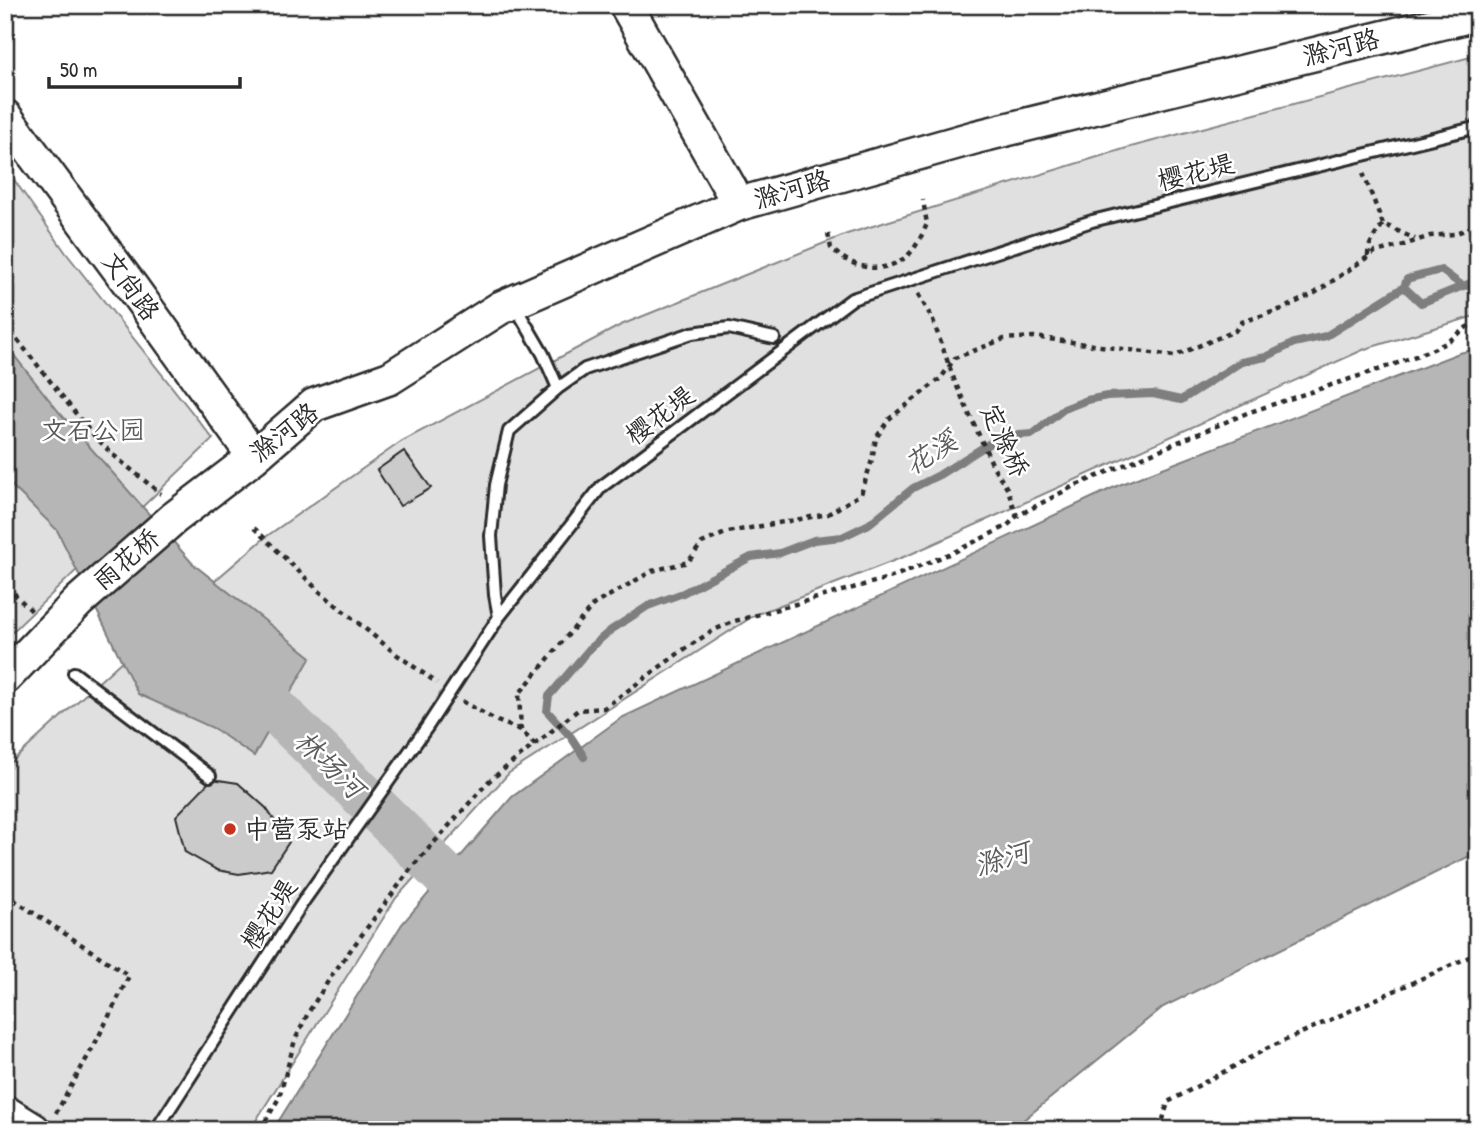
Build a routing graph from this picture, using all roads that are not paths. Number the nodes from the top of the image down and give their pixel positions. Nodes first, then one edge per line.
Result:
1 (626, 5) edge
2 (1478, 14) edge
3 (5, 116) edge
4 (1478, 127) edge
5 (739, 204) junction
6 (513, 303) junction
7 (774, 338) dead end
8 (558, 388) junction
9 (254, 457) junction
10 (172, 509) joint
11 (499, 617) junction
12 (74, 673) dead end
13 (5, 678) edge
14 (210, 776) dead end
15 (5, 1112) edge
16 (43, 1125) edge
17 (156, 1130) edge

1 - 5 street
2 - 5 street, 滁河路
3 - 9 street, 文尚路
4 - 11 lane, 樱花堤
5 - 6 street, 滁河路
6 - 8 lane
6 - 9 street, 滁河路
7 - 8 lane
8 - 11 lane
9 - 10 street, 滁河路
10 - 13 street, 雨花桥
11 - 17 lane, 樱花堤
12 - 14 lane
15 - 16 street

